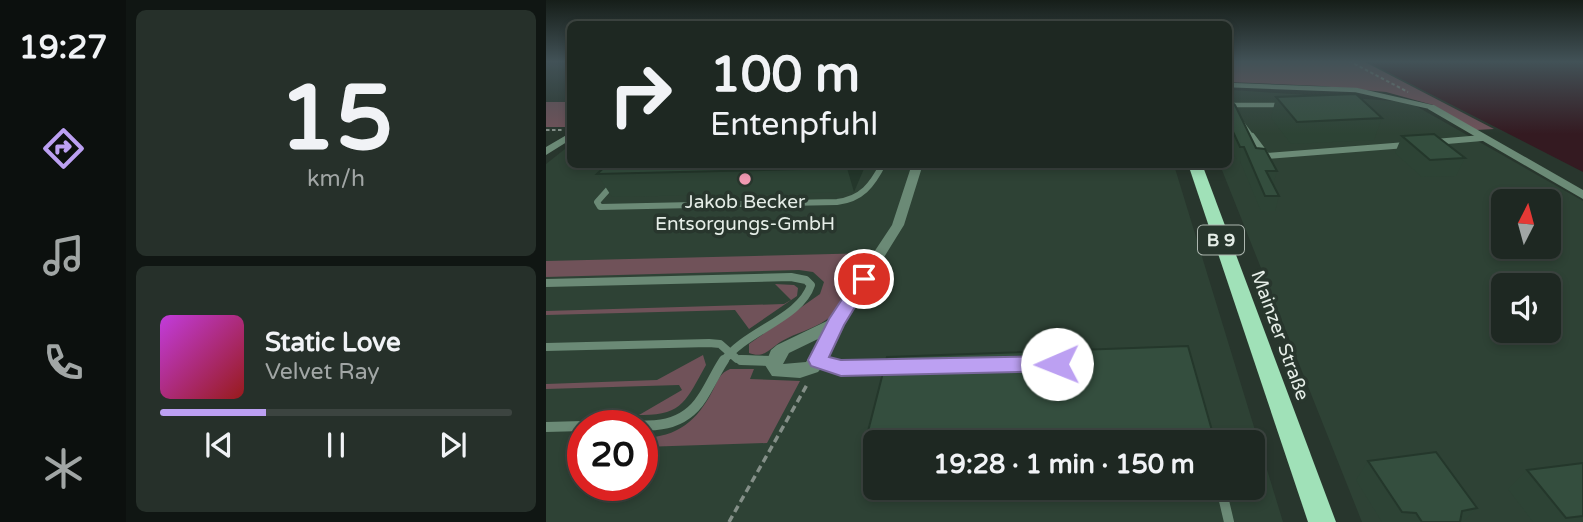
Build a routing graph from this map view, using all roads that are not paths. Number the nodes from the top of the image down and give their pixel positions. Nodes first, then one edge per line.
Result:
1 (1235, 85) edge
2 (1232, 105) edge
3 (1298, 105) edge
4 (1431, 107) joint
5 (1232, 110) edge
6 (567, 138) edge
7 (1482, 138) junction
8 (1424, 143) edge
9 (1411, 144) edge
10 (546, 152) edge
11 (881, 168) edge
12 (917, 168) edge
13 (1196, 168) edge
14 (618, 180) edge
15 (1583, 195) edge
16 (546, 283) edge
17 (835, 324) junction
18 (546, 347) edge
19 (726, 355) junction
20 (818, 360) junction
21 (774, 362) junction
22 (897, 367) edge
23 (658, 424) edge
24 (567, 426) edge
25 (546, 427) edge
26 (1224, 500) edge
27 (1229, 522) edge
28 (1322, 522) edge

1 - 4 lane
2 - 3 lane
4 - 7 street
5 - 9 lane
6 - 10 street
7 - 8 lane
7 - 15 street
11 - 14 lane
12 - 17 street
13 - 28 main road, Mainzer Straße / B 9
16 - 19 lane
17 - 20 street
17 - 21 street
18 - 19 lane
19 - 21 lane
19 - 23 lane
20 - 21 street
20 - 22 lane
24 - 25 lane
26 - 27 lane

